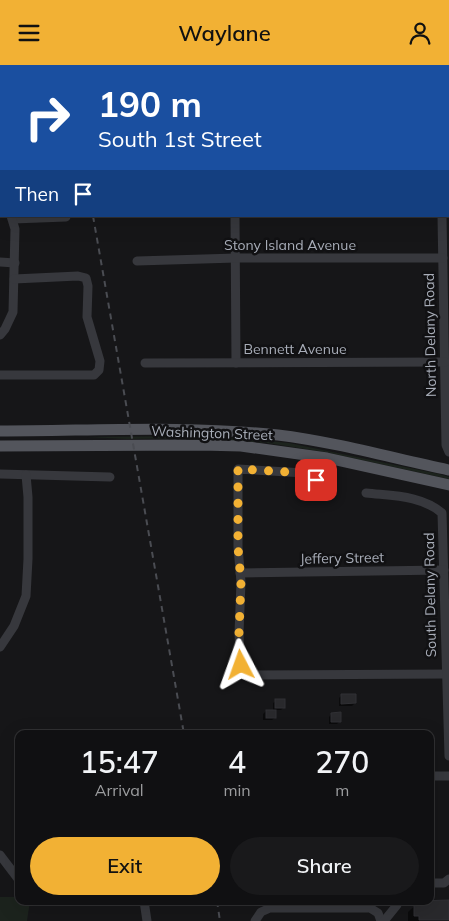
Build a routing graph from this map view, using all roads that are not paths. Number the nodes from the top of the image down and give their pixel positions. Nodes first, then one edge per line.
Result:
1 (66, 217) edge
2 (235, 217) edge
3 (442, 217) edge
4 (12, 218) edge
5 (236, 258) junction
6 (443, 258) junction
7 (137, 261) dead end
8 (0, 263) edge
9 (15, 263) junction
10 (14, 279) junction
11 (0, 335) edge
12 (445, 362) junction
13 (145, 363) dead end
14 (236, 363) junction
15 (0, 375) edge
16 (0, 431) edge
17 (0, 446) edge
18 (449, 452) edge
19 (449, 470) edge
20 (0, 474) edge
21 (26, 475) junction
22 (110, 477) dead end
23 (316, 480) dead end
24 (449, 485) edge
25 (366, 493) dead end
26 (444, 571) junction
27 (240, 573) junction
28 (0, 647) edge
29 (448, 674) edge
30 (449, 756) edge
31 (434, 776) edge
32 (449, 776) edge
33 (0, 855) edge
34 (15, 875) edge
35 (449, 880) edge
36 (434, 883) edge
37 (397, 905) dead end
38 (255, 921) edge
39 (382, 921) edge

1 - 4 street
2 - 5 street
3 - 6 street, North Delany Road
4 - 9 street
5 - 6 street, Stony Island Avenue
5 - 7 street, Stony Island Avenue
5 - 14 street
6 - 12 street, North Delany Road
8 - 9 street
9 - 10 street
10 - 11 street
10 - 15 street
12 - 14 street, Bennett Avenue
12 - 18 street, North Delany Road
13 - 14 street, Bennett Avenue
16 - 19 main road, Washington Street
17 - 24 main road, Washington Street
20 - 21 street
21 - 22 street
21 - 28 street
23 - 27 street
25 - 26 street, South Delany Road
26 - 27 street, Jeffery Street
26 - 29 street, South Delany Road
27 - 29 street
29 - 30 street, South Delany Road
31 - 32 street
33 - 34 street
35 - 36 street
37 - 39 street
38 - 39 street

